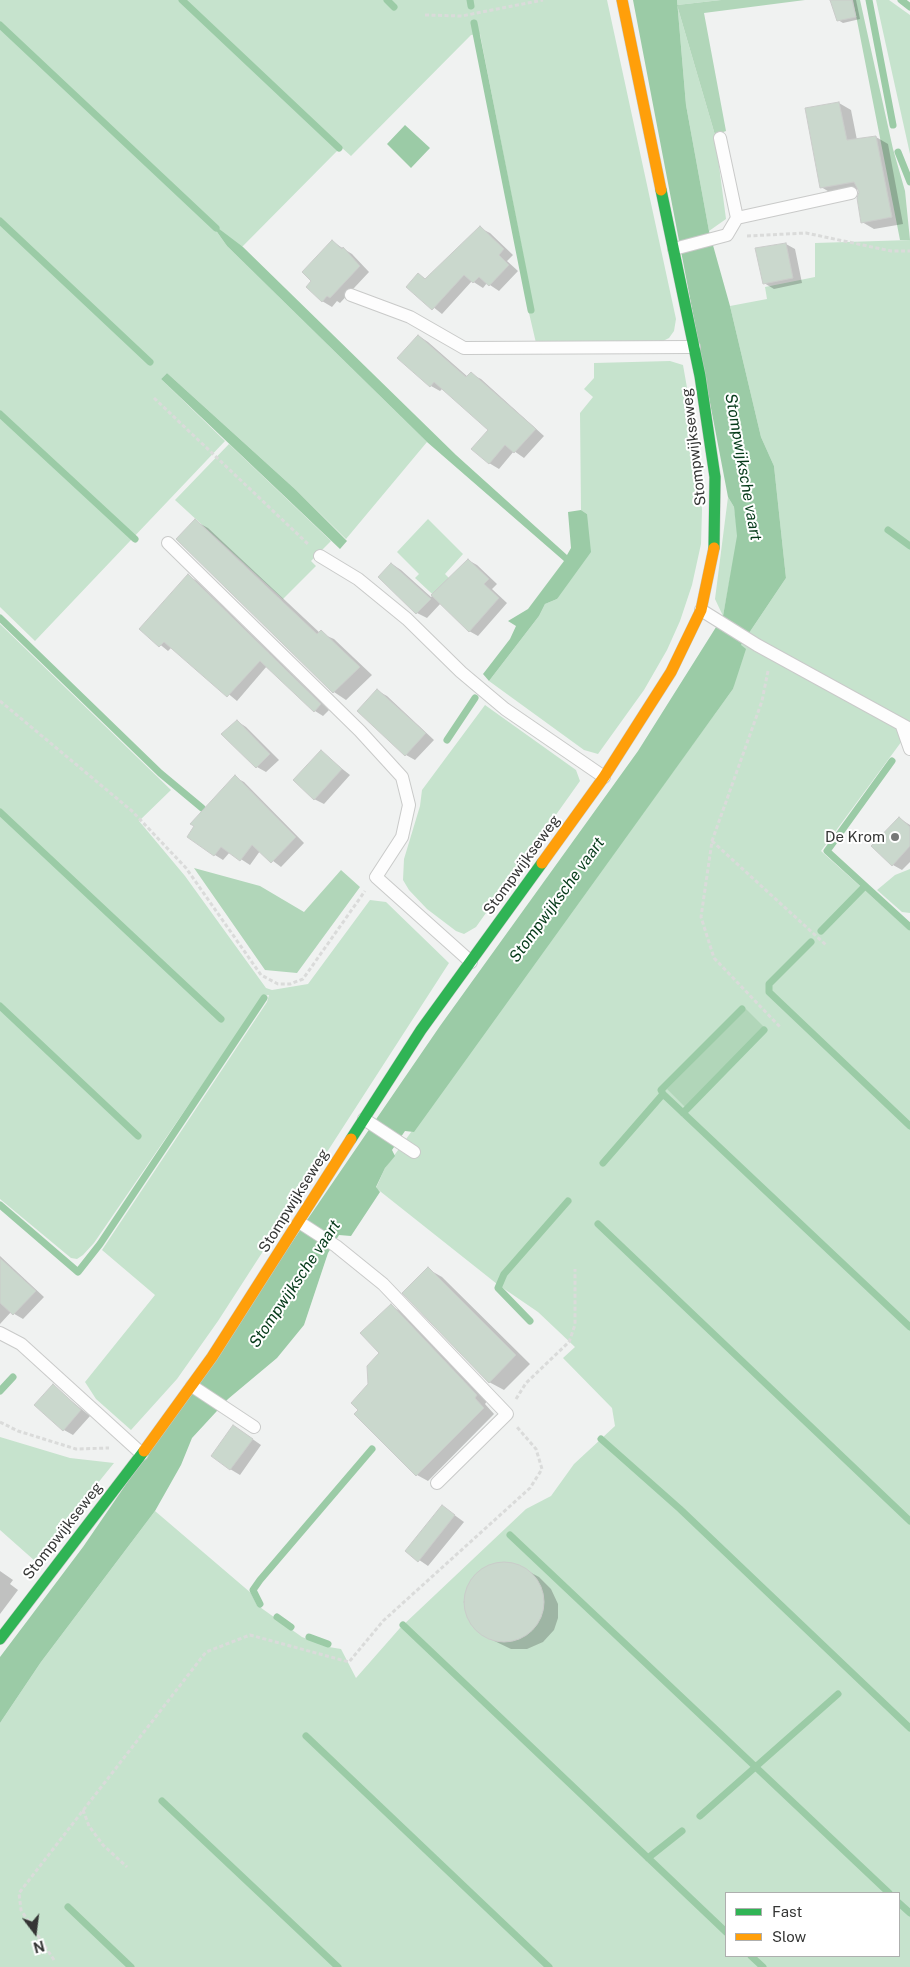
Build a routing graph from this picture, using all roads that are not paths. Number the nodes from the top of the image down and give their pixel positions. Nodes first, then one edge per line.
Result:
1 (622, 0) edge
2 (720, 138) dead end
3 (851, 193) dead end
4 (737, 218) junction
5 (678, 248) junction
6 (352, 295) dead end
7 (694, 347) junction
8 (168, 543) dead end
9 (320, 556) road end
10 (701, 610) junction
11 (906, 727) edge
12 (910, 749) edge
13 (604, 777) junction
14 (471, 962) junction
15 (368, 1122) junction
16 (409, 1149) dead end
17 (302, 1224) junction
18 (0, 1333) edge
19 (195, 1388) junction
20 (254, 1427) dead end
21 (142, 1454) junction
22 (437, 1483) dead end
23 (0, 1639) edge

1 - 5 street, Stompwijkseweg
2 - 4 lane
3 - 4 lane
4 - 5 lane
5 - 7 street, Stompwijkseweg
6 - 7 lane
7 - 10 street, Stompwijkseweg
8 - 14 lane
9 - 13 lane
10 - 11 lane
10 - 13 street, Stompwijkseweg
11 - 12 lane
13 - 14 street, Stompwijkseweg
14 - 15 street, Stompwijkseweg
15 - 16 lane
15 - 17 street, Stompwijkseweg
17 - 19 street, Stompwijkseweg
17 - 22 lane
18 - 21 lane
19 - 20 lane
19 - 21 street, Stompwijkseweg
21 - 23 street, Stompwijkseweg

